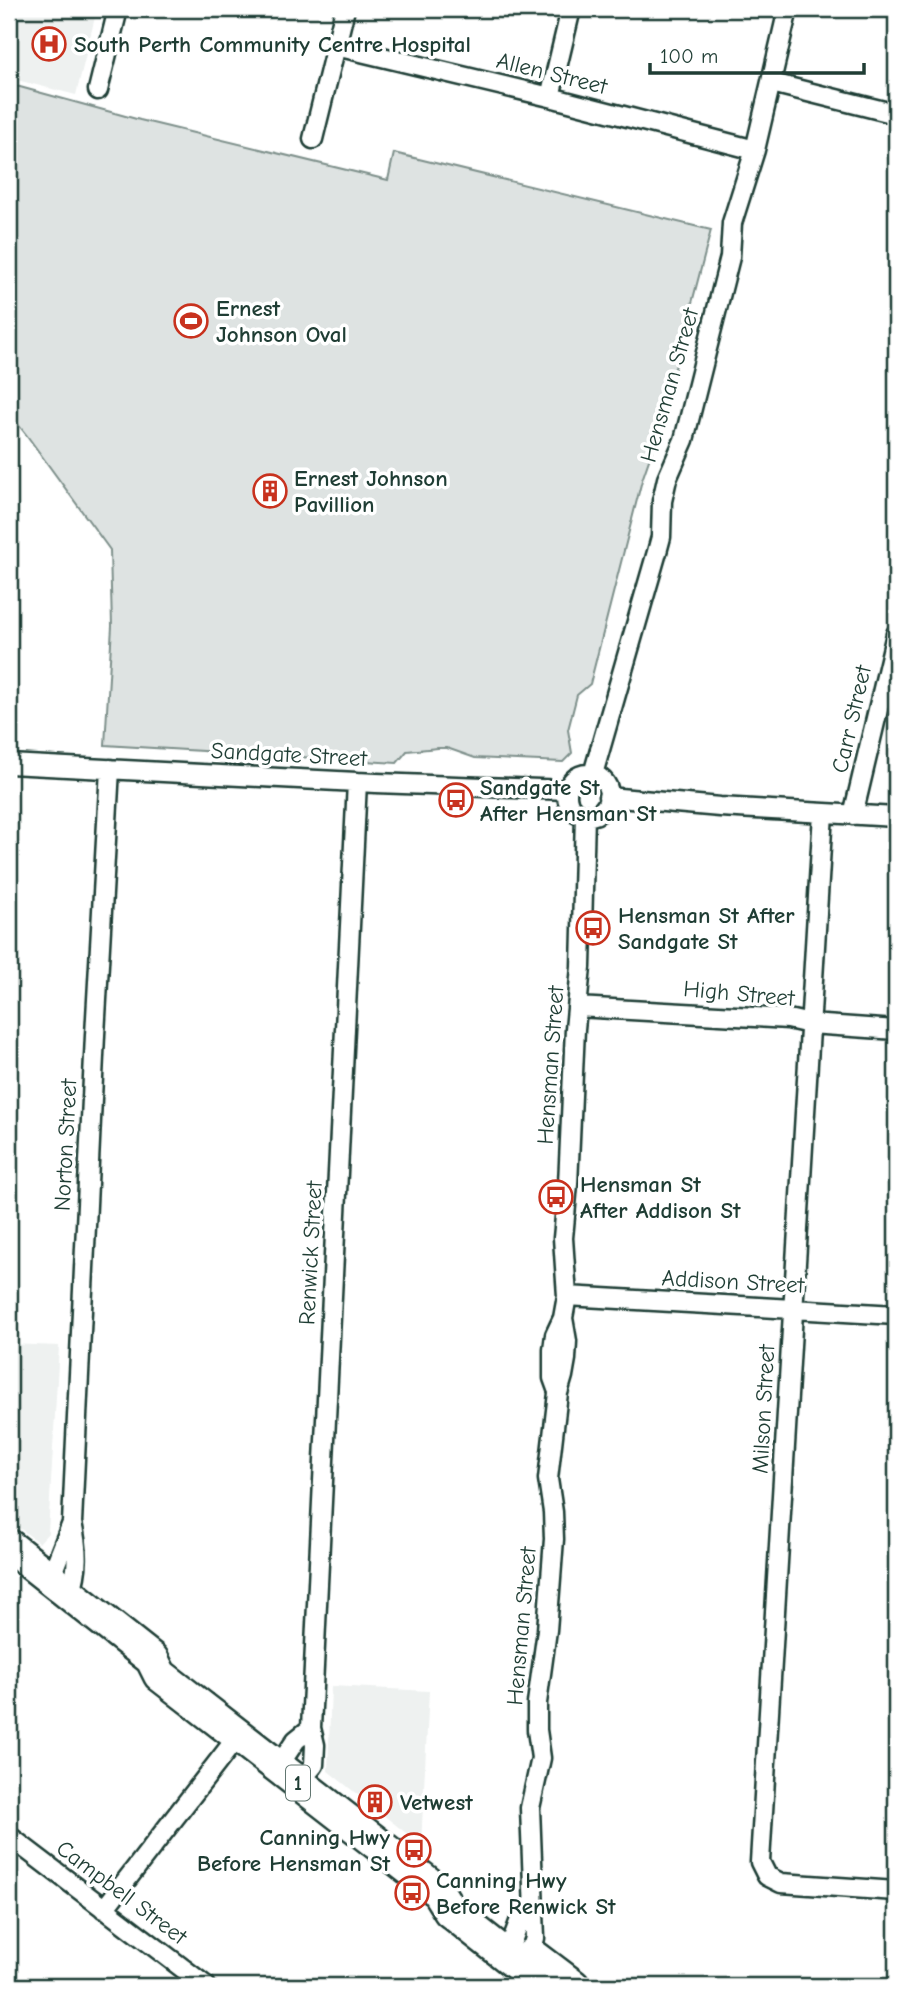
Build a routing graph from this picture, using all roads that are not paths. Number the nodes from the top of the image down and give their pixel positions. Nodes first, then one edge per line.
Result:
1 (118, 9) edge
2 (345, 9) edge
3 (571, 9) edge
4 (788, 9) edge
5 (336, 46) junction
6 (772, 83) junction
7 (98, 90) dead end
8 (550, 97) junction
9 (896, 114) edge
10 (313, 139) dead end
11 (755, 150) junction
12 (896, 634) edge
13 (9, 764) edge
14 (110, 769) junction
15 (593, 775) junction
16 (357, 782) junction
17 (567, 790) junction
18 (608, 797) junction
19 (823, 813) junction
20 (585, 815) junction
21 (853, 815) junction
22 (896, 817) edge
23 (578, 1007) junction
24 (810, 1024) junction
25 (896, 1030) edge
26 (567, 1296) junction
27 (794, 1309) junction
28 (896, 1315) edge
29 (72, 1523) junction
30 (9, 1546) edge
31 (9, 1569) edge
32 (59, 1586) junction
33 (160, 1675) junction
34 (311, 1728) junction
35 (238, 1736) junction
36 (289, 1775) junction
37 (9, 1836) edge
38 (896, 1891) edge
39 (104, 1909) junction
40 (524, 1961) edge
41 (206, 1986) edge
42 (573, 1986) edge

1 - 7 street
2 - 5 street
3 - 8 street
4 - 6 street, Hensman Street
5 - 8 street, Allen Street
5 - 10 street
6 - 9 street
6 - 11 street, Hensman Street
8 - 11 street, Allen Street
11 - 15 street, Hensman Street
12 - 21 street, Carr Street
13 - 14 street, Sandgate Street
14 - 16 street, Sandgate Street
14 - 29 street, Norton Street
15 - 17 street
15 - 18 street
16 - 17 street, Sandgate Street
16 - 34 street, Renwick Street
17 - 20 street
18 - 19 street
18 - 20 street
19 - 21 street
19 - 24 street, Milson Street
20 - 23 street, Hensman Street
21 - 22 street
23 - 24 street, High Street
23 - 26 street, Hensman Street
24 - 25 street, High Street
24 - 27 street, Milson Street
26 - 27 street, Addison Street
26 - 40 street, Hensman Street
27 - 28 street, Addison Street
27 - 38 street, Milson Street
29 - 32 street, Norton Street
29 - 32 street, Norton Street
30 - 32 highway, 1
31 - 33 highway, 1
32 - 33 highway, 1
33 - 35 highway, 1
34 - 36 street
34 - 36 street, Renwick Street
35 - 36 highway, 1
35 - 39 street
36 - 40 highway, 1
37 - 39 street, Campbell Street
39 - 41 street, Campbell Street
40 - 42 highway, 1

